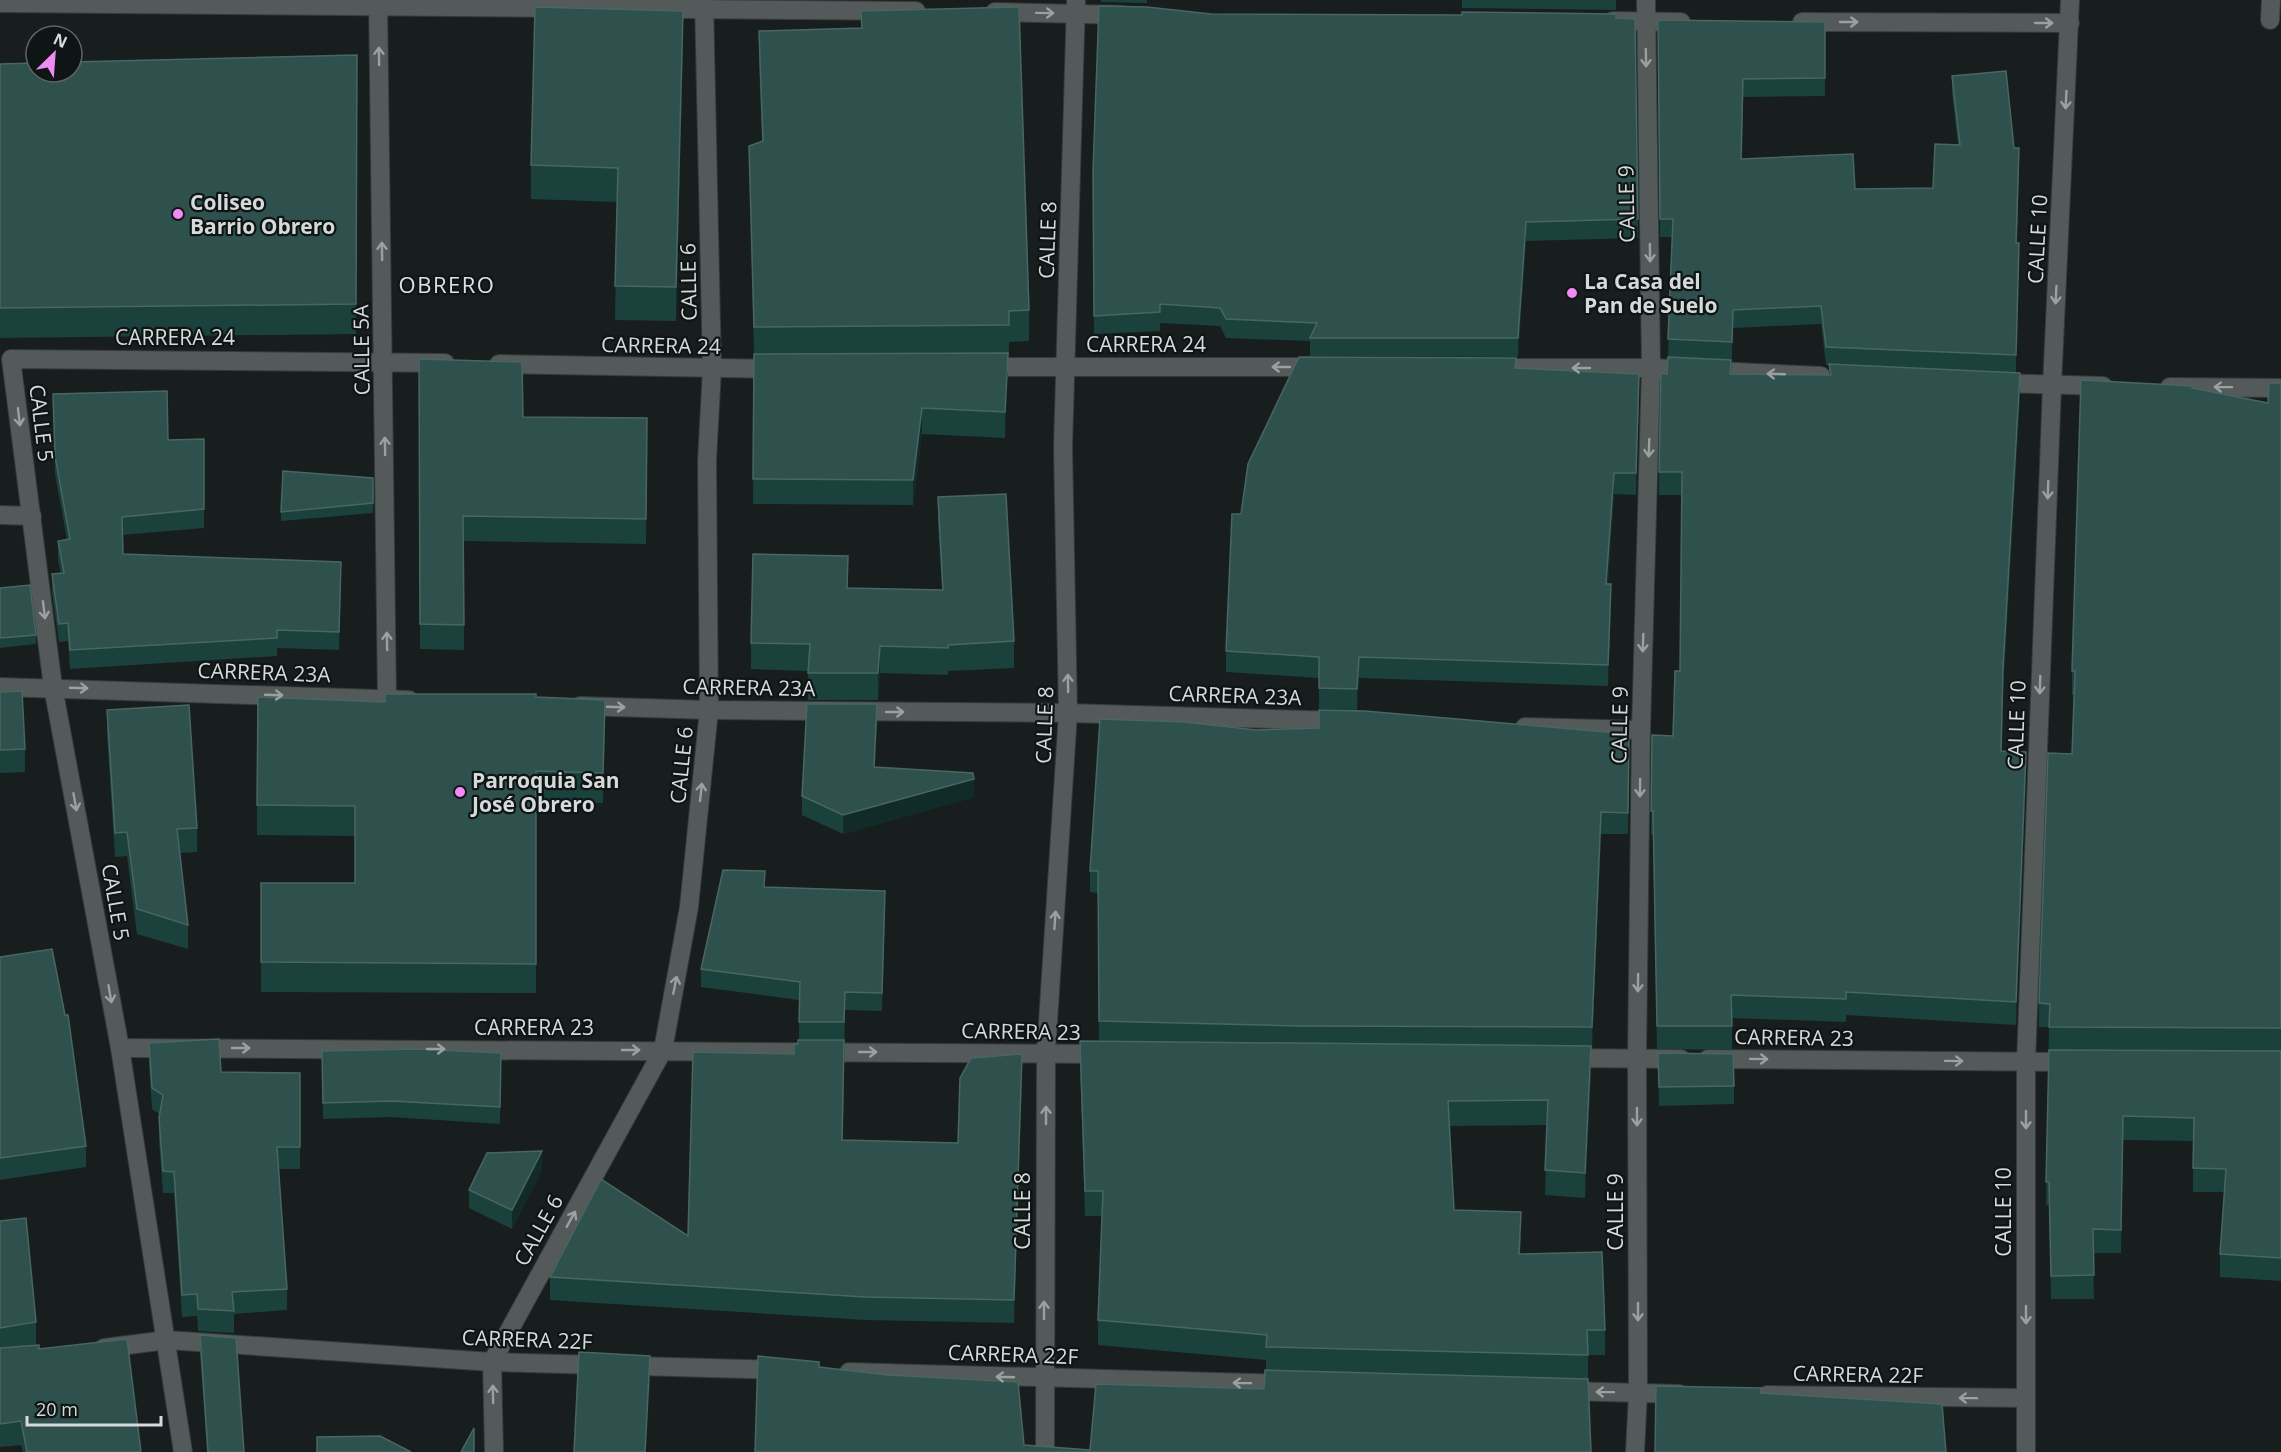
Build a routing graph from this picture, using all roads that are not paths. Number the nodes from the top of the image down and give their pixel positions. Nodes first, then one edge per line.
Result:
1 (1646, 0) edge
2 (2070, 0) edge
3 (2271, 0) edge
4 (0, 3) edge
5 (378, 3) edge
6 (704, 4) edge
7 (1076, 7) edge
8 (937, 11) edge
9 (972, 12) edge
10 (1136, 15) edge
11 (2270, 20) dead end
12 (1598, 21) edge
13 (1646, 22) junction
14 (1705, 22) edge
15 (1787, 22) edge
16 (2070, 23) junction
17 (11, 359) joint
18 (384, 361) junction
19 (972, 367) edge
20 (1066, 367) junction
21 (1341, 367) edge
22 (1472, 368) edge
23 (1651, 368) junction
24 (712, 369) junction
25 (795, 369) edge
26 (1840, 376) edge
27 (1981, 382) edge
28 (2052, 386) junction
29 (2120, 386) edge
30 (2155, 387) edge
31 (2281, 388) edge
32 (0, 515) edge
33 (32, 516) junction
34 (0, 687) edge
35 (53, 687) junction
36 (387, 699) junction
37 (423, 700) edge
38 (566, 705) edge
39 (709, 710) junction
40 (1068, 713) junction
41 (1355, 722) edge
42 (1510, 726) edge
43 (1641, 730) junction
44 (120, 1048) junction
45 (663, 1050) junction
46 (1046, 1053) junction
47 (1127, 1055) edge
48 (1544, 1058) edge
49 (1637, 1058) junction
50 (2026, 1062) junction
51 (2095, 1062) edge
52 (167, 1340) junction
53 (89, 1350) edge
54 (492, 1362) junction
55 (802, 1371) edge
56 (836, 1372) edge
57 (1044, 1378) junction
58 (1305, 1384) edge
59 (1543, 1391) edge
60 (1638, 1393) junction
61 (1696, 1394) edge
62 (1744, 1395) edge
63 (2026, 1398) junction
64 (183, 1452) edge
65 (494, 1452) edge
66 (1045, 1452) edge
67 (1635, 1452) edge
68 (2026, 1452) edge

1 - 13 street, CALLE 9
2 - 16 street, CALLE 10
3 - 11 street
4 - 5 street
5 - 6 street
18 -> 5 street, CALLE 5A
6 - 8 street
6 - 24 street, CALLE 6
9 -> 7 street
7 - 10 street
7 - 20 street, CALLE 8
12 - 13 street
13 - 14 street
13 -> 23 street, CALLE 9
15 -> 16 street
16 -> 28 street, CALLE 10
17 - 18 street, CARRERA 24
17 -> 33 street, CALLE 5
18 - 24 street, CARRERA 24
36 -> 18 street, CALLE 5A
19 - 20 street, CARRERA 24
21 -> 20 street, CARRERA 24
40 -> 20 street, CALLE 8
23 -> 22 street
26 -> 23 street
23 -> 43 street, CALLE 9
24 - 25 street, CARRERA 24
24 - 39 street, CALLE 6
27 - 28 street
28 - 29 street
28 -> 50 street, CALLE 10
31 -> 30 street
32 - 33 street
33 -> 35 street, CALLE 5
34 - 35 street, CARRERA 23A
35 -> 36 street, CARRERA 23A
35 -> 44 street, CALLE 5
36 - 37 street, CARRERA 23A
38 -> 39 street, CARRERA 23A
39 -> 40 street, CARRERA 23A
45 -> 39 street, CALLE 6
40 - 41 street, CARRERA 23A
46 -> 40 street, CALLE 8
42 - 43 street
43 -> 49 street, CALLE 9
44 -> 45 street, CARRERA 23
44 - 52 street, CALLE 5
45 -> 46 street, CARRERA 23
54 -> 45 street, CALLE 6
46 - 47 street, CARRERA 23
57 -> 46 street, CALLE 8
48 - 49 street, CARRERA 23
49 -> 50 street, CARRERA 23
49 -> 60 street, CALLE 9
50 - 51 street, CARRERA 23
50 -> 63 street, CALLE 10
52 - 53 street, CARRERA 22F
52 - 54 street, CARRERA 22F
52 - 64 street, CALLE 5
54 - 55 street, CARRERA 22F
65 -> 54 street, CALLE 6
57 -> 56 street, CARRERA 22F
58 -> 57 street, CARRERA 22F
57 - 66 street, CALLE 8
60 -> 59 street
60 - 61 street
60 - 67 street, CALLE 9
63 -> 62 street, CARRERA 22F
63 - 68 street, CALLE 10

